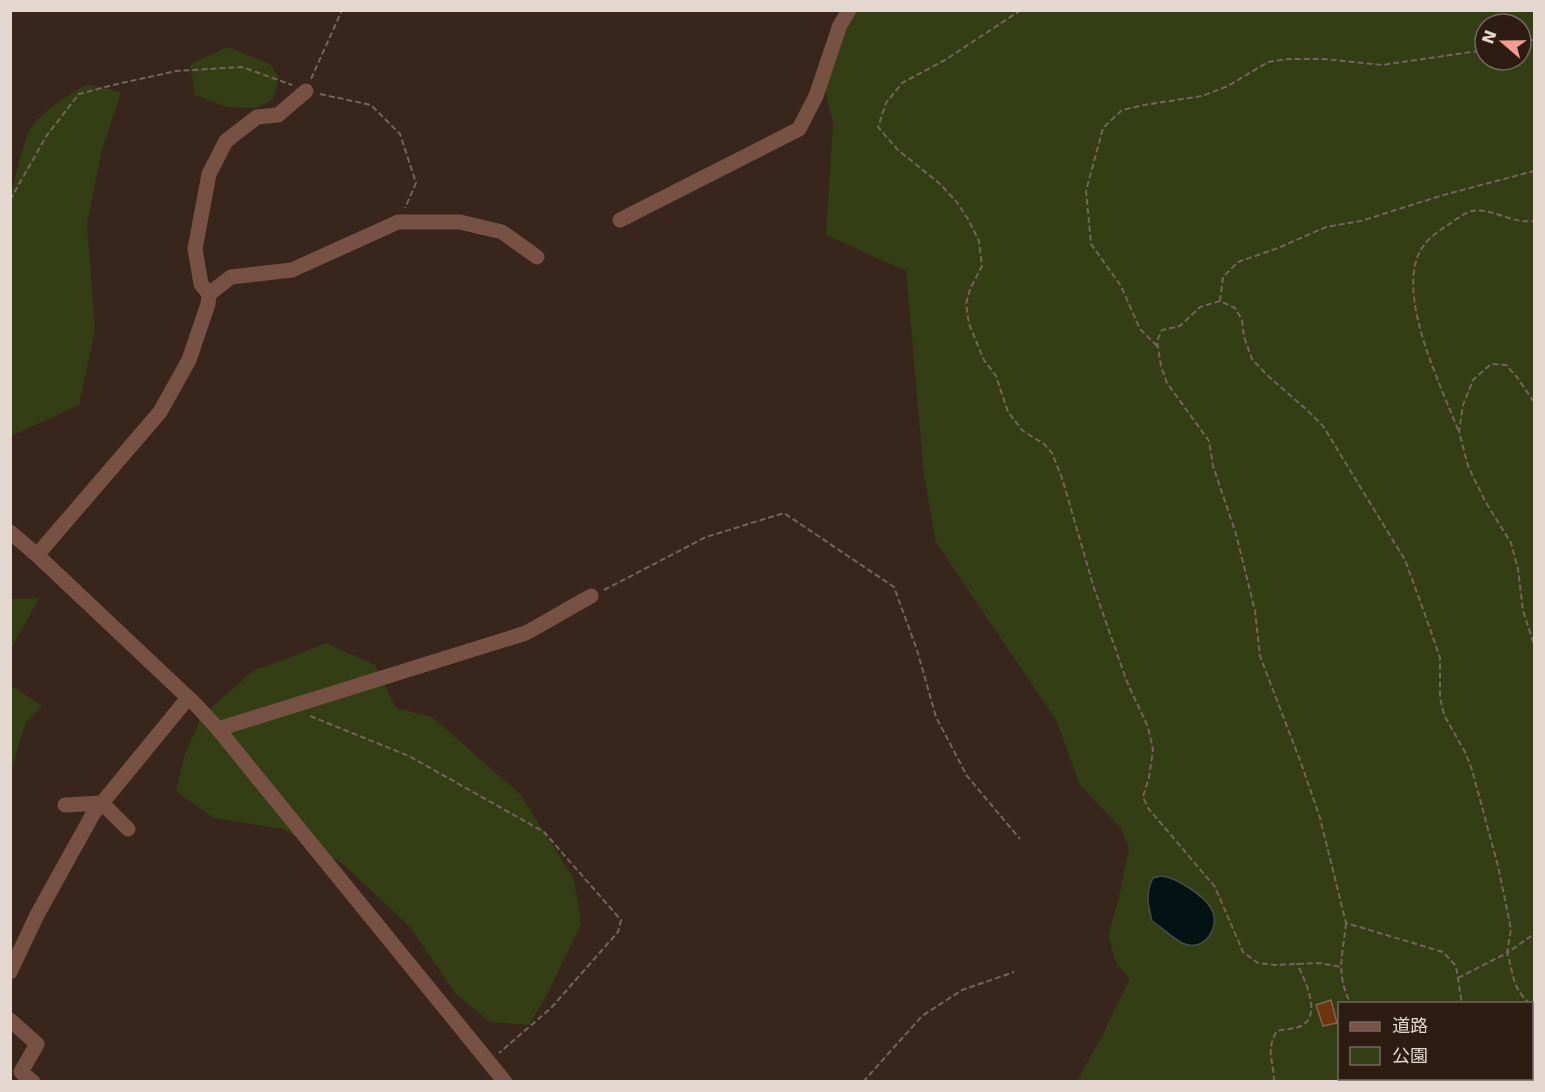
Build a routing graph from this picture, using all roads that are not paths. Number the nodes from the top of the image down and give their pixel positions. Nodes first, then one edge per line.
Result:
1 (849, 10) edge
2 (306, 91) road end
3 (620, 220) dead end
4 (537, 257) dead end
5 (209, 294) junction
6 (10, 532) edge
7 (37, 555) junction
8 (591, 596) road end
9 (188, 698) junction
10 (218, 729) junction
11 (102, 803) junction
12 (65, 805) dead end
13 (128, 829) dead end
14 (10, 972) edge
15 (10, 1020) edge
16 (33, 1082) edge
17 (505, 1082) edge

1 - 3 street
2 - 5 street
4 - 5 street
5 - 7 street
6 - 7 street
7 - 9 street
8 - 10 street
9 - 10 street
9 - 11 street
10 - 17 street
11 - 12 street
11 - 13 street
11 - 14 street
15 - 16 street

